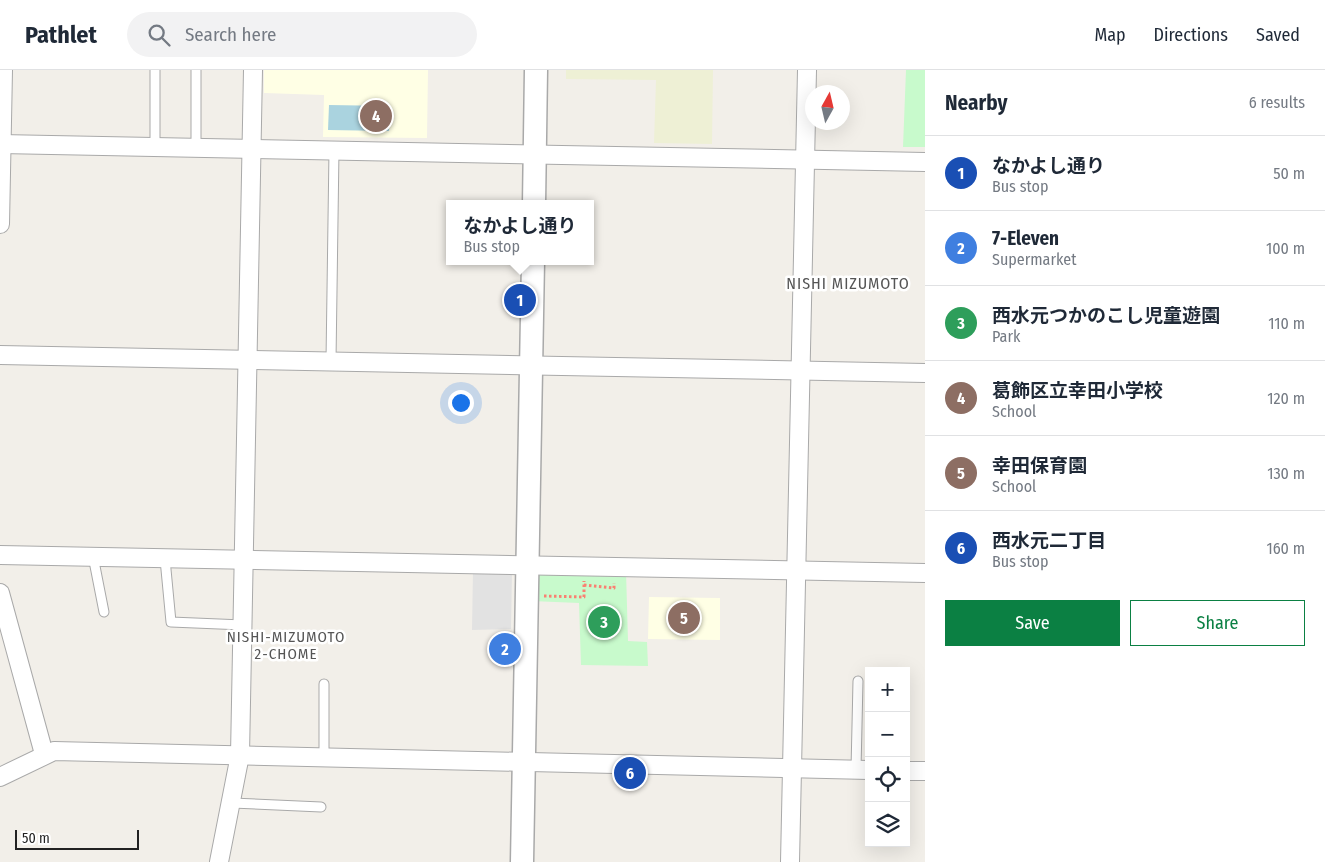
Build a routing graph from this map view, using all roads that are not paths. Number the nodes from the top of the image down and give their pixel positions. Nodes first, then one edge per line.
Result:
1 (3, 70) edge
2 (155, 70) edge
3 (196, 70) edge
4 (253, 70) edge
5 (536, 70) edge
6 (807, 70) edge
7 (1, 144) edge
8 (154, 147) junction
9 (196, 147) junction
10 (251, 148) junction
11 (334, 150) junction
12 (535, 153) junction
13 (806, 160) junction
14 (925, 162) edge
15 (534, 200) edge
16 (0, 224) edge
17 (533, 265) edge
18 (0, 355) edge
19 (248, 360) junction
20 (331, 361) junction
21 (532, 365) junction
22 (801, 370) junction
23 (925, 373) edge
24 (0, 555) edge
25 (93, 556) junction
26 (165, 558) junction
27 (244, 558) junction
28 (527, 564) junction
29 (796, 570) junction
30 (925, 573) edge
31 (0, 593) edge
32 (104, 612) dead end
33 (243, 625) junction
34 (858, 682) dead end
35 (324, 684) dead end
36 (44, 754) junction
37 (240, 755) junction
38 (324, 757) junction
39 (523, 762) junction
40 (792, 769) junction
41 (862, 770) edge
42 (910, 771) edge
43 (925, 771) edge
44 (0, 777) edge
45 (232, 803) junction
46 (321, 807) dead end
47 (219, 862) edge
48 (522, 862) edge
49 (790, 862) edge

1 - 7 street
2 - 8 lane
3 - 9 lane
4 - 10 street
5 - 12 street
6 - 13 street
7 - 8 street
7 - 16 street
8 - 9 street
9 - 10 street
10 - 11 street
10 - 19 street
11 - 12 street
11 - 20 lane
12 - 13 street
12 - 15 street
13 - 14 street
13 - 22 street
17 - 21 street
18 - 19 street
19 - 20 street
19 - 27 street
20 - 21 street
21 - 22 street
21 - 28 street
22 - 23 street
22 - 29 street
24 - 25 street
25 - 26 street
25 - 32 lane
26 - 27 street
26 - 33 lane
27 - 28 street
27 - 33 street
28 - 29 street
28 - 39 street
29 - 30 street
29 - 40 street
31 - 36 street
33 - 37 street
34 - 41 lane
35 - 38 lane
36 - 37 street
36 - 44 street
37 - 38 street
37 - 45 street
38 - 39 street
39 - 40 street
39 - 48 street
40 - 41 street
40 - 49 street
42 - 43 street
45 - 46 lane
45 - 47 street

